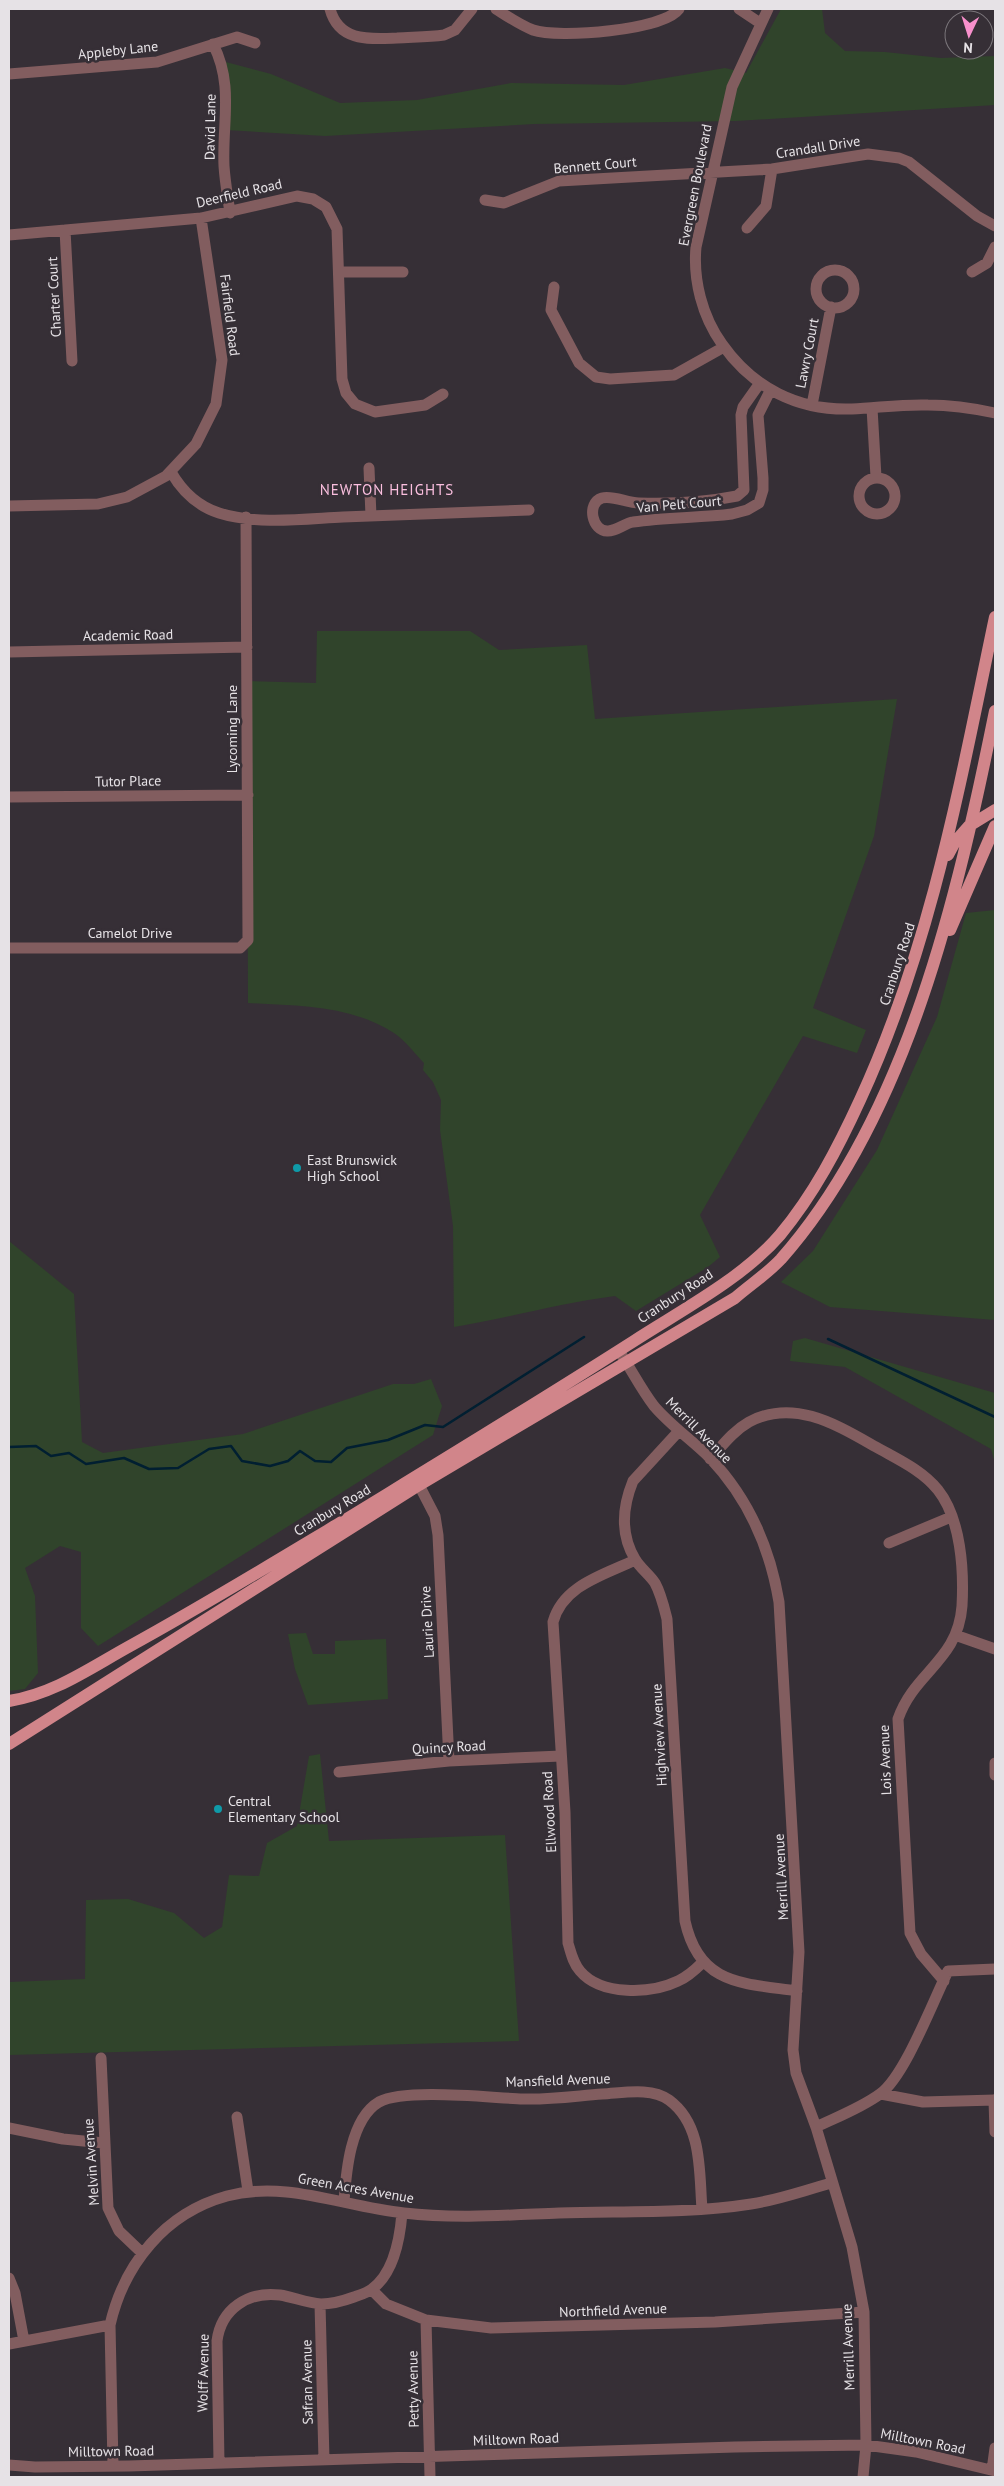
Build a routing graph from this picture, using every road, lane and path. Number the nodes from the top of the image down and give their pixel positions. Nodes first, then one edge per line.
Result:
1 (330, 9) edge
2 (472, 9) edge
3 (496, 9) edge
4 (679, 9) edge
5 (739, 9) edge
6 (768, 9) edge
7 (760, 23) junction
8 (255, 43) dead end
9 (213, 44) junction
10 (9, 74) edge
11 (772, 169) junction
12 (712, 172) junction
13 (485, 200) dead end
14 (230, 213) junction
15 (201, 218) junction
16 (995, 226) edge
17 (747, 228) dead end
18 (65, 230) junction
19 (9, 235) edge
20 (995, 247) edge
21 (339, 272) junction
22 (403, 272) dead end
23 (972, 272) dead end
24 (554, 287) dead end
25 (831, 307) dead end
26 (724, 347) junction
27 (72, 361) dead end
28 (760, 383) junction
29 (770, 391) junction
30 (443, 394) dead end
31 (812, 405) junction
32 (872, 408) junction
33 (995, 413) edge
34 (369, 468) dead end
35 (171, 472) junction
36 (876, 477) dead end
37 (740, 494) junction
38 (9, 506) edge
39 (754, 506) junction
40 (529, 510) dead end
41 (371, 516) junction
42 (246, 517) junction
43 (995, 616) edge
44 (247, 647) junction
45 (9, 652) edge
46 (995, 711) edge
47 (992, 729) junction
48 (995, 744) edge
49 (248, 795) junction
50 (9, 797) edge
51 (995, 810) edge
52 (969, 826) junction
53 (995, 826) edge
54 (942, 868) junction
55 (248, 940) joint
56 (9, 948) edge
57 (929, 981) junction
58 (619, 1351) junction
59 (627, 1363) junction
60 (678, 1432) junction
61 (710, 1458) junction
62 (419, 1485) junction
63 (951, 1516) junction
64 (889, 1544) dead end
65 (635, 1560) junction
66 (955, 1635) junction
67 (995, 1649) edge
68 (9, 1700) edge
69 (9, 1744) edge
70 (561, 1756) junction
71 (449, 1761) junction
72 (995, 1763) edge
73 (339, 1772) dead end
74 (995, 1775) edge
75 (702, 1963) junction
76 (995, 1968) edge
77 (944, 1980) junction
78 (797, 1991) junction
79 (101, 2058) dead end
80 (880, 2094) junction
81 (995, 2100) edge
82 (237, 2117) dead end
83 (816, 2127) junction
84 (9, 2128) edge
85 (995, 2132) edge
86 (104, 2143) junction
87 (832, 2183) junction
88 (248, 2191) junction
89 (344, 2202) junction
90 (702, 2209) junction
91 (402, 2213) junction
92 (142, 2252) junction
93 (9, 2278) edge
94 (372, 2290) junction
95 (320, 2304) junction
96 (864, 2312) junction
97 (426, 2320) junction
98 (110, 2325) junction
99 (24, 2341) junction
100 (9, 2344) edge
101 (866, 2446) junction
102 (995, 2448) edge
103 (429, 2457) junction
104 (324, 2460) junction
105 (219, 2463) junction
106 (9, 2465) edge
107 (113, 2466) junction
108 (994, 2470) edge
109 (35, 2472) edge
110 (9, 2473) edge
111 (430, 2477) edge
112 (863, 2477) edge

1 - 2 street
3 - 4 street
5 - 7 street
6 - 7 street, Evergreen Boulevard
7 - 12 street, Evergreen Boulevard
8 - 9 street, Appleby Lane
9 - 10 street, Appleby Lane
9 - 14 street, David Lane
11 - 12 street, Crandall Drive
11 - 16 street, Crandall Drive
11 - 17 street
12 - 13 street, Bennett Court
12 - 26 street, Evergreen Boulevard
14 - 15 street, Deerfield Road
14 - 21 street, Deerfield Road
15 - 18 street, Deerfield Road
15 - 35 street, Fairfield Road
18 - 19 street, Deerfield Road
18 - 27 street, Charter Court
20 - 23 street
21 - 22 street
21 - 30 street, Deerfield Road
24 - 26 street
25 - 31 street, Lawry Court
26 - 28 street, Evergreen Boulevard
28 - 29 street, Evergreen Boulevard
28 - 37 street, Van Pelt Court
29 - 31 street, Evergreen Boulevard
29 - 39 street
31 - 32 street, Evergreen Boulevard
32 - 33 street, Evergreen Boulevard
32 - 36 street
34 - 41 street
35 - 38 street, Fairfield Road
35 - 42 street
37 - 39 street
37 - 39 street, Van Pelt Court
40 - 41 street
41 - 42 street
42 - 44 street, Lycoming Lane
43 - 54 main road, Cranbury Road
44 - 45 street, Academic Road
44 - 49 street, Lycoming Lane
46 - 47 main road, Cranbury Road
47 - 48 main road
47 - 52 main road, Cranbury Road
49 - 50 street, Tutor Place
49 - 55 street, Lycoming Lane
51 - 52 main road
52 - 54 main road
52 - 57 main road, Cranbury Road
53 - 57 main road
54 - 58 main road, Cranbury Road
55 - 56 street, Camelot Drive
57 - 59 main road, Cranbury Road
58 - 59 street, Merrill Avenue
58 - 68 main road, Cranbury Road
59 - 60 street, Merrill Avenue
59 - 62 main road, Cranbury Road
60 - 61 street, Merrill Avenue
60 - 65 street, Highview Avenue
61 - 63 street, Lois Avenue
61 - 78 street, Merrill Avenue
62 - 69 main road, Cranbury Road
62 - 71 street, Laurie Drive
63 - 64 street
63 - 66 street, Lois Avenue
65 - 70 street, Ellwood Road
65 - 75 street, Highview Avenue
66 - 67 street
66 - 77 street, Lois Avenue
70 - 71 street, Quincy Road
70 - 75 street, Ellwood Road
71 - 73 street, Quincy Road
72 - 74 street
75 - 78 street
76 - 77 street
77 - 80 street
78 - 83 street, Merrill Avenue
79 - 86 street, Melvin Avenue
80 - 81 street
80 - 83 street
81 - 85 street
82 - 88 street
83 - 87 street, Merrill Avenue
84 - 86 street
86 - 92 street, Melvin Avenue
87 - 90 street, Green Acres Avenue
87 - 96 street, Merrill Avenue
88 - 89 street, Green Acres Avenue
88 - 92 street, Green Acres Avenue
89 - 90 street, Mansfield Avenue
89 - 91 street, Green Acres Avenue
90 - 91 street, Green Acres Avenue
91 - 94 street
92 - 98 street, Green Acres Avenue
93 - 99 street
94 - 95 street, Wolff Avenue
94 - 97 street, Northfield Avenue
95 - 104 street, Safran Avenue
95 - 105 street, Wolff Avenue
96 - 97 street, Northfield Avenue
96 - 101 street, Merrill Avenue
97 - 103 street, Petty Avenue
98 - 99 street
98 - 107 street, Green Acres Avenue
99 - 100 street
101 - 103 street, Milltown Road
101 - 108 street, Milltown Road
101 - 112 street, Merrill Avenue
102 - 108 street
103 - 104 street, Milltown Road
103 - 111 street, Petty Avenue
104 - 105 street, Milltown Road
105 - 107 street, Milltown Road
106 - 109 street, Milltown Road
107 - 109 street, Milltown Road
109 - 110 street, Milltown Road

